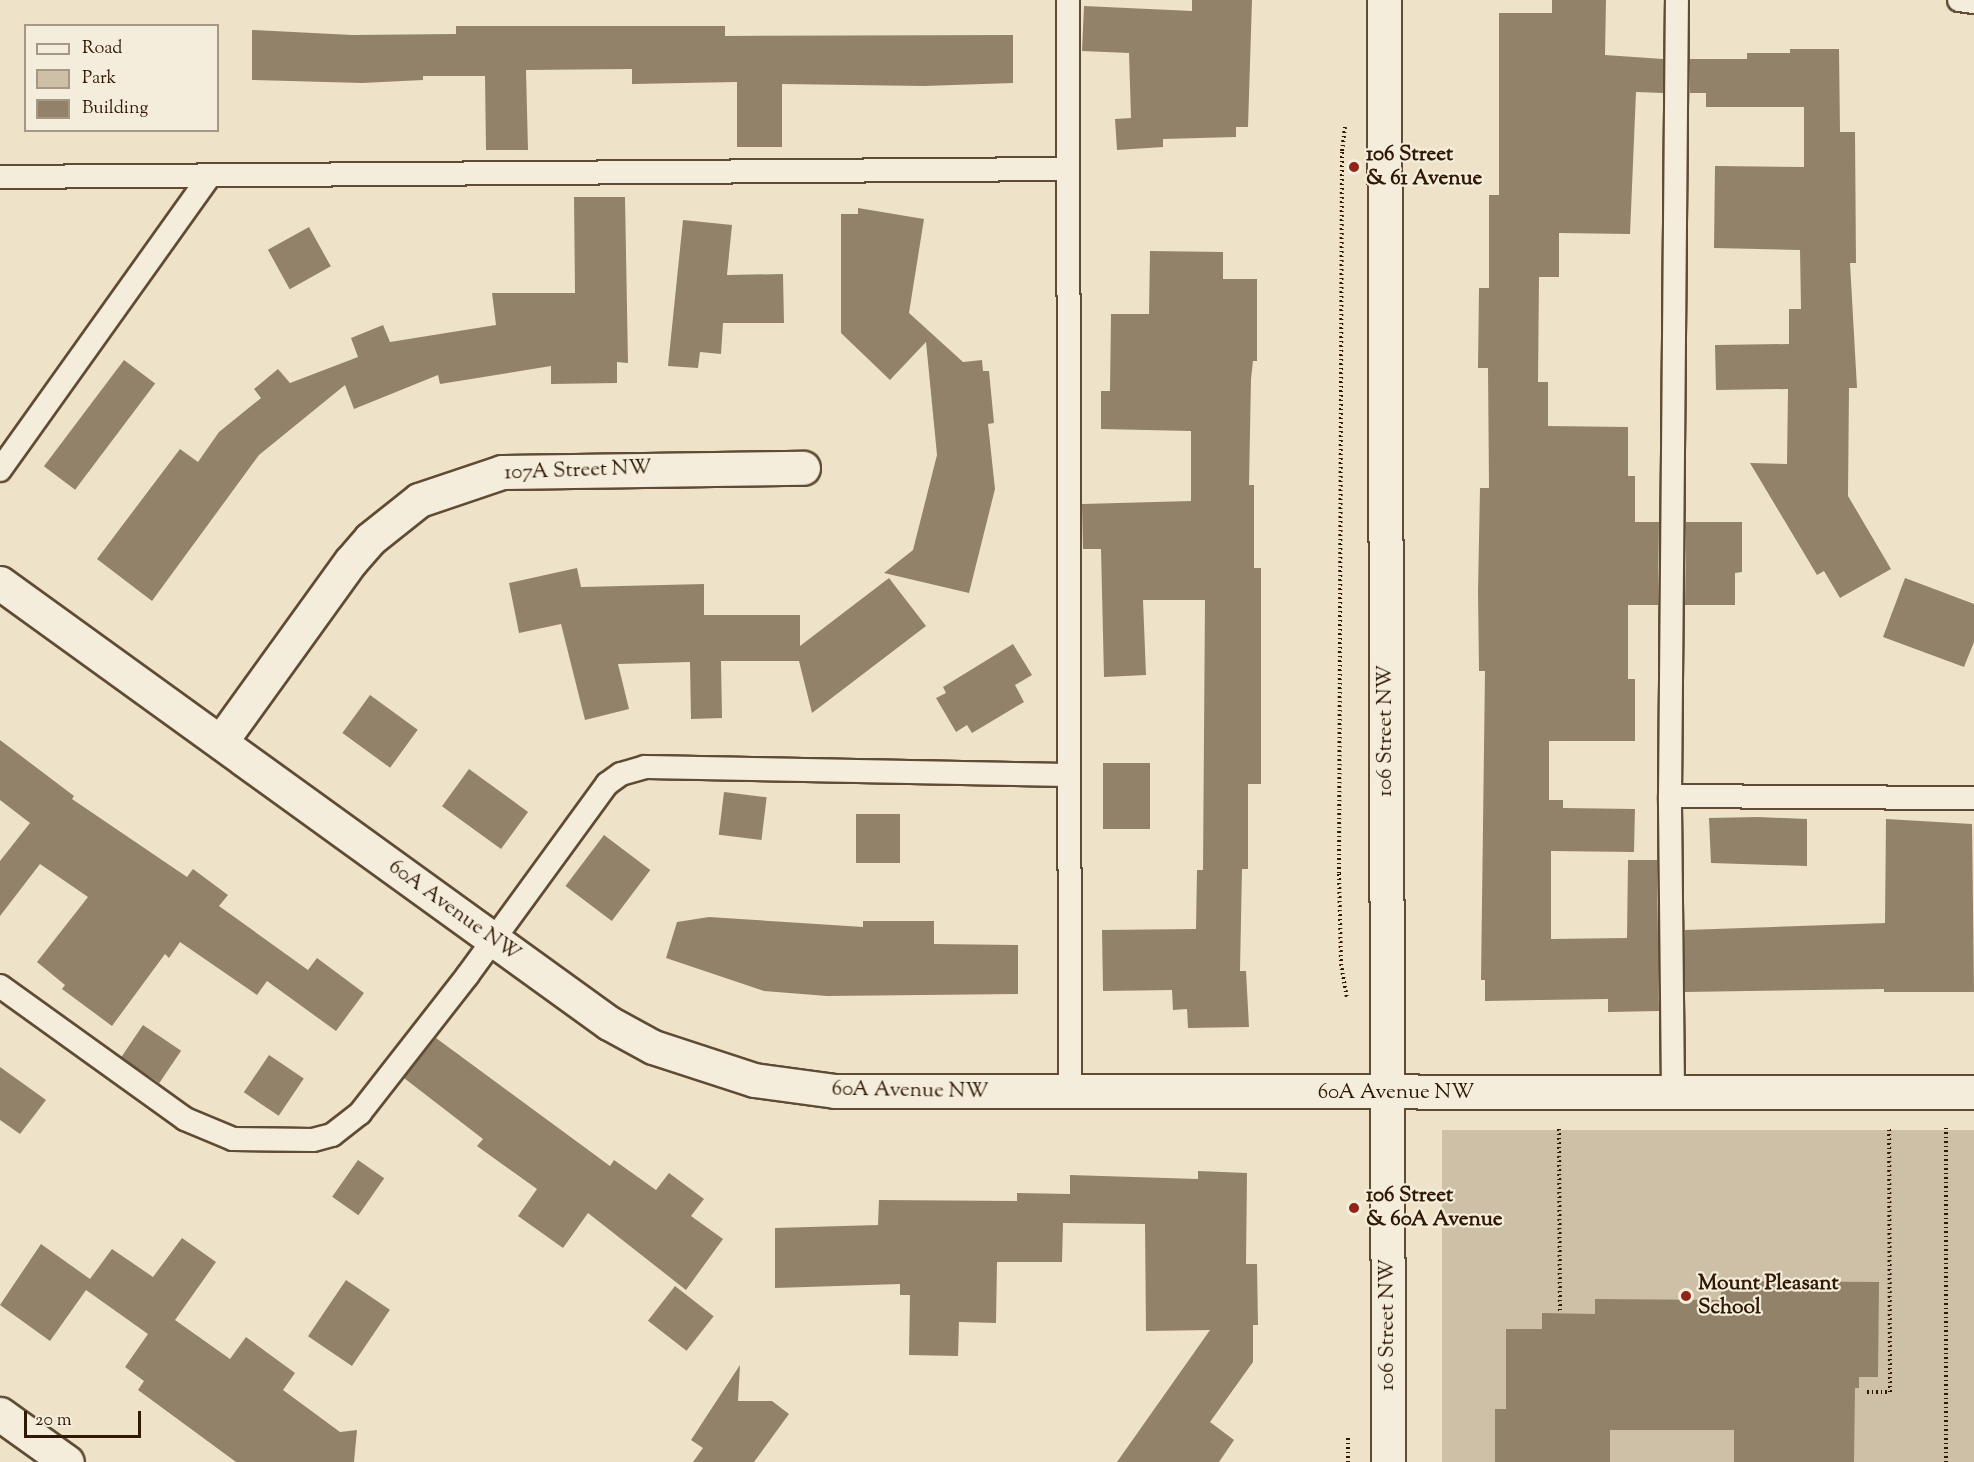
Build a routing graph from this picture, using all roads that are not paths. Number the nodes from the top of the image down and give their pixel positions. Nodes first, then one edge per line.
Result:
1 (1068, 0) edge
2 (1384, 0) edge
3 (1677, 0) edge
4 (1959, 0) edge
5 (1974, 2) edge
6 (1067, 170) junction
7 (210, 176) junction
8 (0, 177) edge
9 (803, 468) dead end
10 (0, 470) edge
11 (0, 583) edge
12 (222, 741) junction
13 (1068, 775) junction
14 (1670, 796) junction
15 (1974, 798) edge
16 (493, 940) junction
17 (0, 986) edge
18 (1070, 1092) junction
19 (1673, 1092) junction
20 (1960, 1092) edge
21 (1387, 1093) junction
22 (0, 1414) edge
23 (67, 1462) edge
24 (1388, 1462) edge

1 - 6 lane
2 - 21 street, 106 Street NW
3 - 14 lane
4 - 5 lane
6 - 7 lane
6 - 13 lane
7 - 8 lane
7 - 10 lane
9 - 12 street, 107A Street NW
11 - 12 street, 60A Avenue NW
12 - 16 street, 60A Avenue NW
13 - 16 lane
13 - 18 lane
14 - 15 lane
14 - 19 lane
16 - 17 lane
16 - 18 street, 60A Avenue NW
18 - 21 street, 60A Avenue NW
19 - 20 street, 60A Avenue NW
19 - 21 street, 60A Avenue NW
21 - 24 street, 106 Street NW
22 - 23 street

